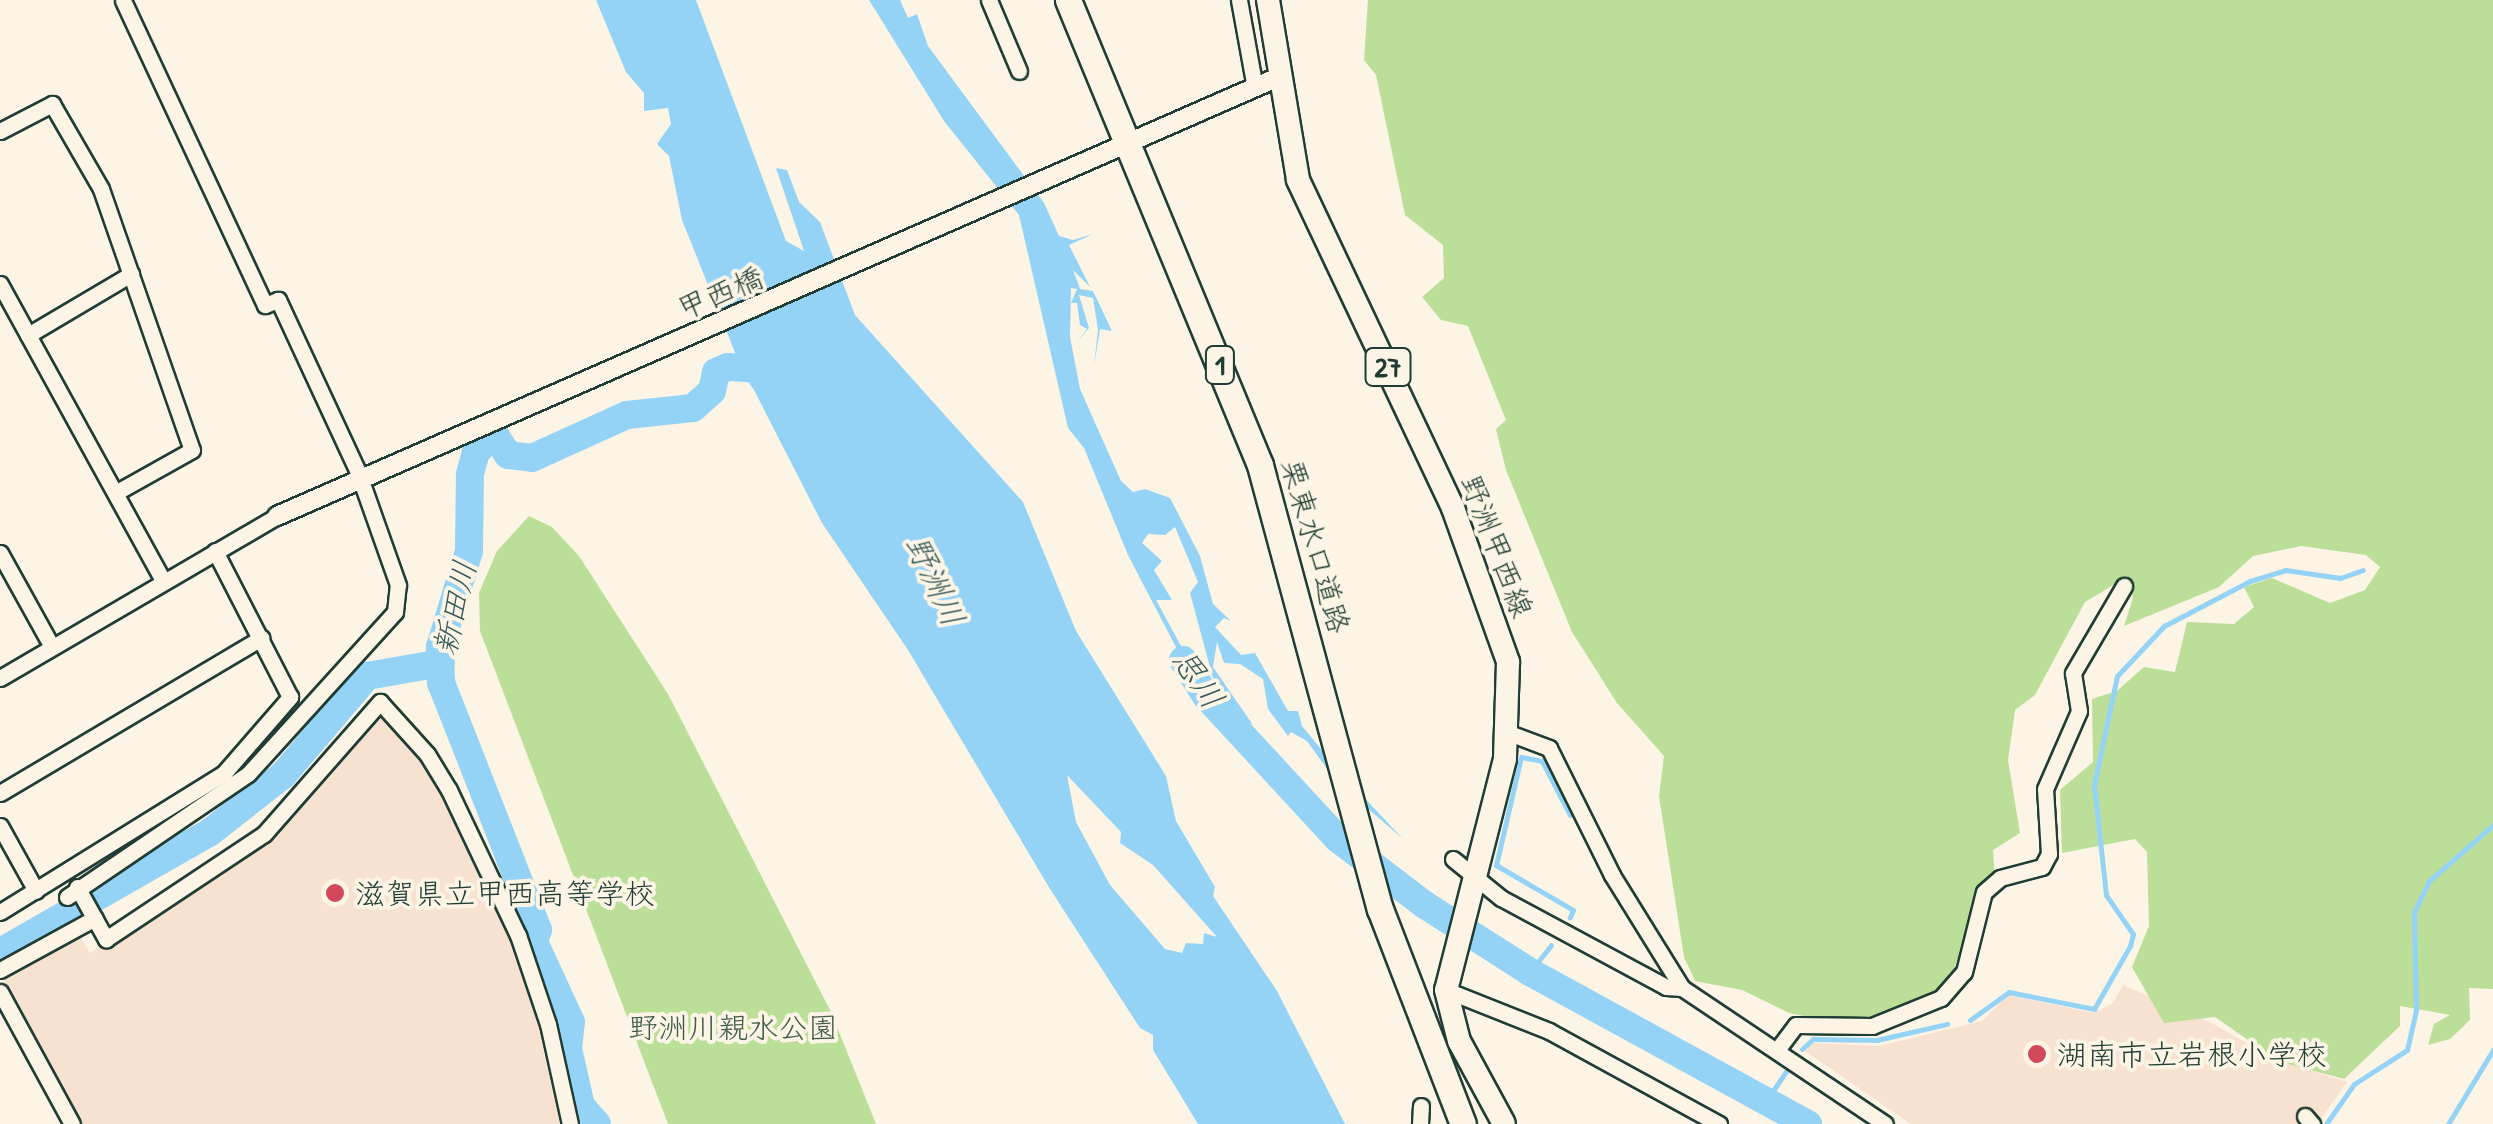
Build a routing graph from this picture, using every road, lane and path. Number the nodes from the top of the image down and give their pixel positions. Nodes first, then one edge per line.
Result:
1 (123, 0) edge
2 (990, 0) edge
3 (1068, 0) edge
4 (1241, 7) edge
5 (1269, 8) edge
6 (1019, 71) dead end
7 (1266, 82) junction
8 (0, 131) edge
9 (1127, 146) junction
10 (131, 274) junction
11 (0, 284) edge
12 (28, 335) junction
13 (360, 478) junction
14 (117, 492) junction
15 (278, 516) joint
16 (215, 551) junction
17 (0, 553) edge
18 (163, 580) junction
19 (2124, 586) dead end
20 (262, 638) junction
21 (52, 647) junction
22 (0, 678) edge
23 (1509, 733) junction
24 (0, 793) edge
25 (0, 826) edge
26 (1454, 859) dead end
27 (1472, 879) junction
28 (36, 891) junction
29 (0, 912) edge
30 (93, 916) junction
31 (0, 970) edge
32 (1446, 986) junction
33 (1682, 988) junction
34 (0, 992) edge
35 (1777, 1050) junction
36 (1421, 1106) dead end
37 (72, 1124) edge
38 (570, 1124) edge
39 (1420, 1124) edge
40 (1464, 1124) edge
41 (1504, 1124) edge
42 (1719, 1124) edge
43 (1885, 1124) edge

1 - 13 street
2 - 6 street
3 - 9 highway, 栗東水口道路 / 1
4 - 5 street
4 - 7 street
5 - 7 main road, 野洲甲西線 / 27
7 - 9 street, 甲西橋
7 - 23 main road, 野洲甲西線 / 27
8 - 10 street
9 - 13 street, 甲西橋
9 - 40 highway, 栗東水口道路 / 1
10 - 12 street
10 - 14 street
11 - 12 street
12 - 14 street
13 - 15 street, 甲西橋
13 - 30 street
14 - 18 street
15 - 16 street
16 - 18 street
16 - 20 street
17 - 21 street
18 - 21 street
19 - 35 street
20 - 24 street
20 - 28 street
21 - 22 street
23 - 27 main road, 野洲甲西線 / 27
23 - 33 street
25 - 28 street
26 - 27 street
27 - 32 main road, 野洲甲西線 / 27
27 - 33 street
28 - 29 street
30 - 31 street
30 - 38 street
32 - 41 main road, 野洲甲西線 / 27
32 - 42 street
33 - 35 street
34 - 37 street
35 - 43 street
36 - 39 street

